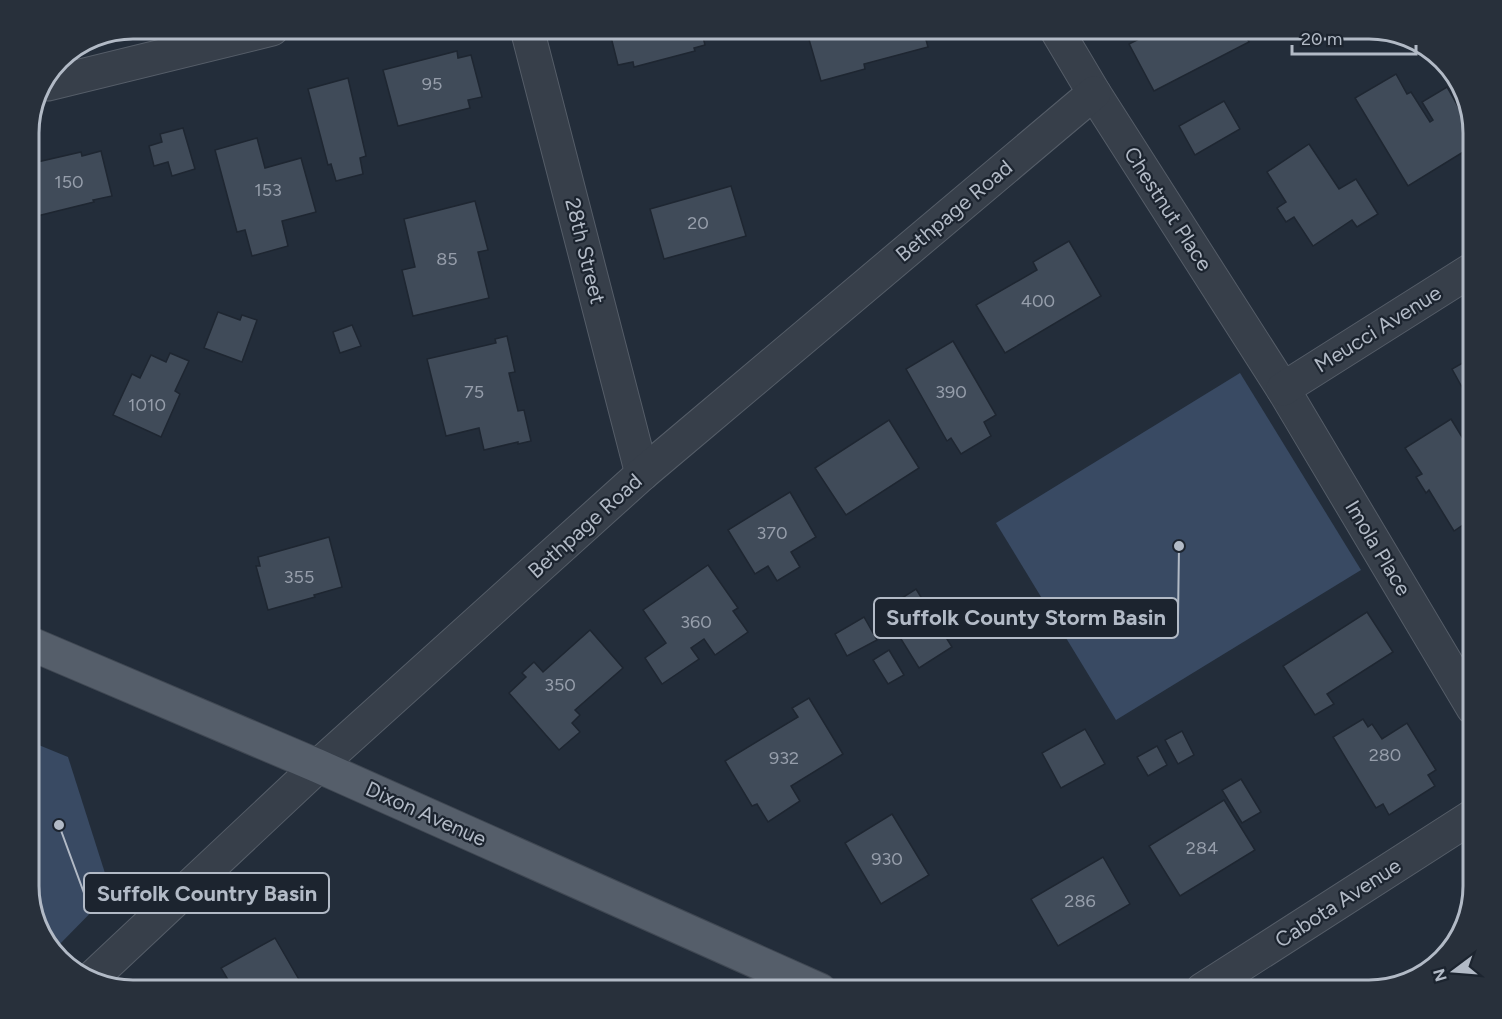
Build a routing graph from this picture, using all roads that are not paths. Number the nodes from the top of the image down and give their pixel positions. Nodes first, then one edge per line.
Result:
1 (229, 39) edge
2 (530, 39) edge
3 (1062, 39) edge
4 (54, 82) edge
5 (1094, 93) junction
6 (1463, 275) edge
7 (1283, 388) junction
8 (642, 474) junction
9 (39, 647) edge
10 (1463, 691) edge
11 (318, 766) junction
12 (1463, 822) edge
13 (98, 973) edge
14 (798, 980) edge
15 (1218, 980) edge

1 - 4 street
2 - 8 street, 28th Street
3 - 5 street, Chestnut Place
5 - 7 street, Chestnut Place
5 - 8 street, Bethpage Road
6 - 7 street, Meucci Avenue
7 - 10 street, Imola Place
8 - 11 street, Bethpage Road
9 - 11 main road, Dixon Avenue
11 - 13 street, Bethpage Road
11 - 14 main road, Dixon Avenue
12 - 15 street, Cabota Avenue

